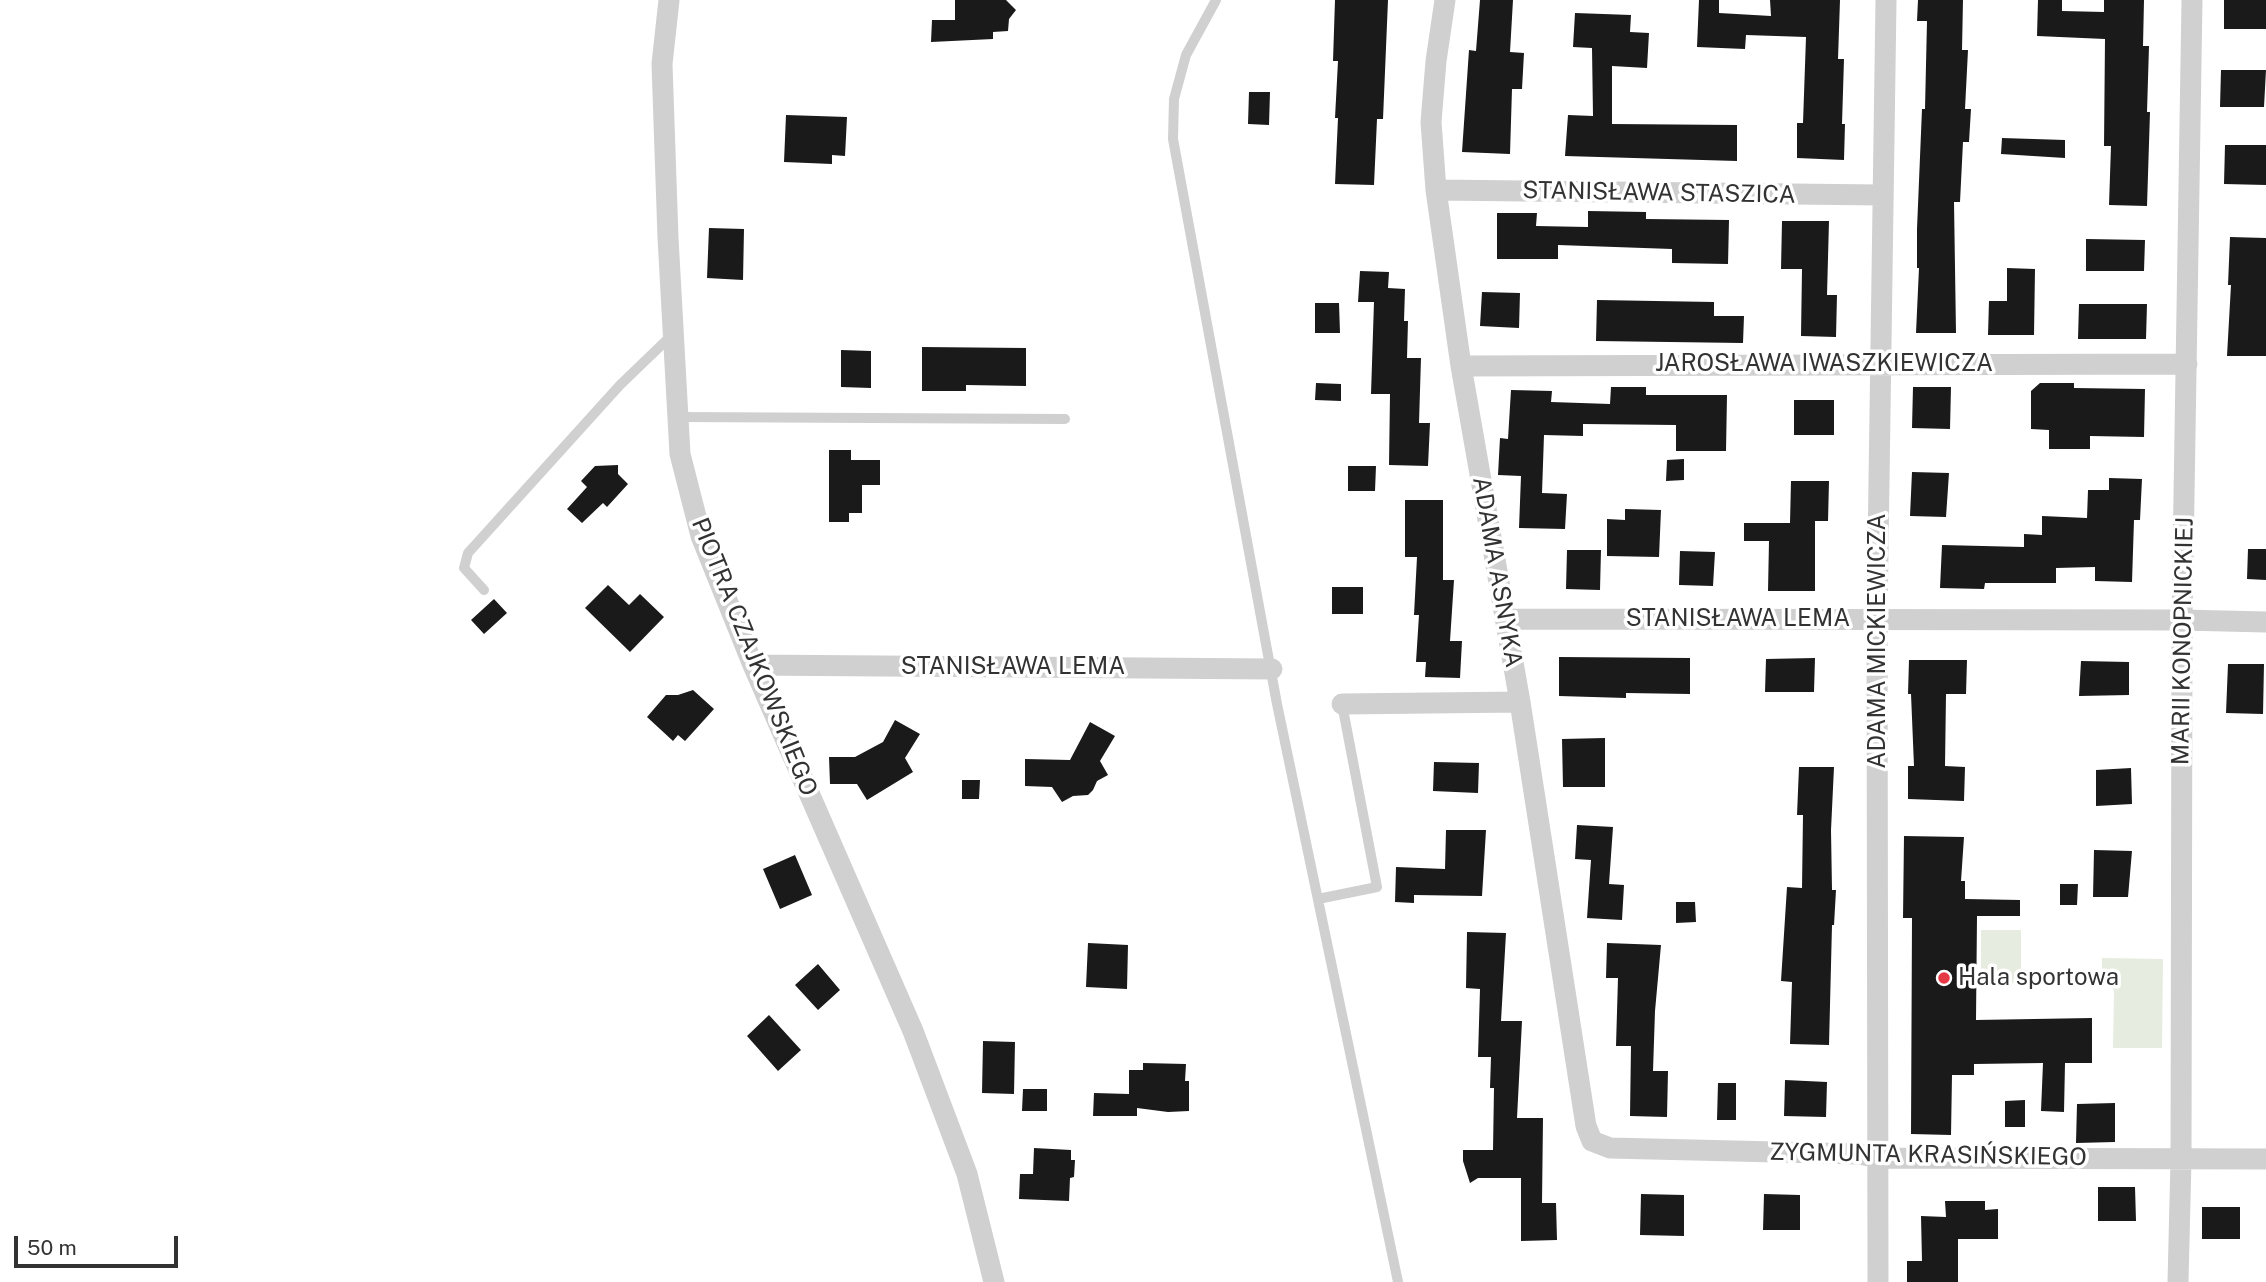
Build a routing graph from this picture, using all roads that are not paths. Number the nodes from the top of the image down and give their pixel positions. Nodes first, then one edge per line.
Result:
1 (669, 0) edge
2 (1216, 0) edge
3 (1445, 0) edge
4 (1885, 0) edge
5 (2192, 0) edge
6 (1437, 190) junction
7 (1881, 195) junction
8 (673, 334) junction
9 (1880, 364) junction
10 (2187, 364) junction
11 (1461, 366) junction
12 (678, 417) junction
13 (1065, 419) dead end
14 (484, 590) dead end
15 (1505, 619) junction
16 (1877, 619) junction
17 (2182, 620) junction
18 (2266, 622) edge
19 (753, 665) junction
20 (1272, 669) junction
21 (1520, 702) junction
22 (1342, 704) joint
23 (1318, 899) junction
24 (1592, 1141) joint
25 (1879, 1158) junction
26 (2266, 1159) edge
27 (2181, 1160) junction
28 (994, 1282) edge
29 (1398, 1282) edge
30 (1878, 1282) edge
31 (2178, 1282) edge

1 - 8 street, PIOTRA CZAJKOWSKIEGO
2 - 20 lane
3 - 6 street, ADAMA ASNYKA
4 - 7 street, ADAMA MICKIEWICZA
5 - 10 street, MARII KONOPNICKIEJ
6 - 7 street, STANISŁAWA STASZICA
6 - 11 street, ADAMA ASNYKA
7 - 9 street, ADAMA MICKIEWICZA
8 - 12 street, PIOTRA CZAJKOWSKIEGO
8 - 14 lane
9 - 10 street, JAROSŁAWA IWASZKIEWICZA
9 - 11 street, JAROSŁAWA IWASZKIEWICZA
9 - 16 street, ADAMA MICKIEWICZA
10 - 17 street, MARII KONOPNICKIEJ
11 - 15 street, ADAMA ASNYKA
12 - 13 lane
12 - 19 street, PIOTRA CZAJKOWSKIEGO
15 - 16 street, STANISŁAWA LEMA
15 - 21 street, ADAMA ASNYKA
16 - 17 street, STANISŁAWA LEMA
16 - 25 street, ADAMA MICKIEWICZA
17 - 18 street, STANISŁAWA LEMA
17 - 27 street, MARII KONOPNICKIEJ
19 - 20 street, STANISŁAWA LEMA
19 - 28 street, PIOTRA CZAJKOWSKIEGO
20 - 23 lane
21 - 22 street
21 - 24 street, ADAMA ASNYKA
22 - 23 lane
23 - 29 lane
24 - 25 street, ZYGMUNTA KRASIŃSKIEGO
25 - 27 street, ZYGMUNTA KRASIŃSKIEGO
25 - 30 street, ADAMA MICKIEWICZA
26 - 27 street, ZYGMUNTA KRASIŃSKIEGO
27 - 31 street, MARII KONOPNICKIEJ

